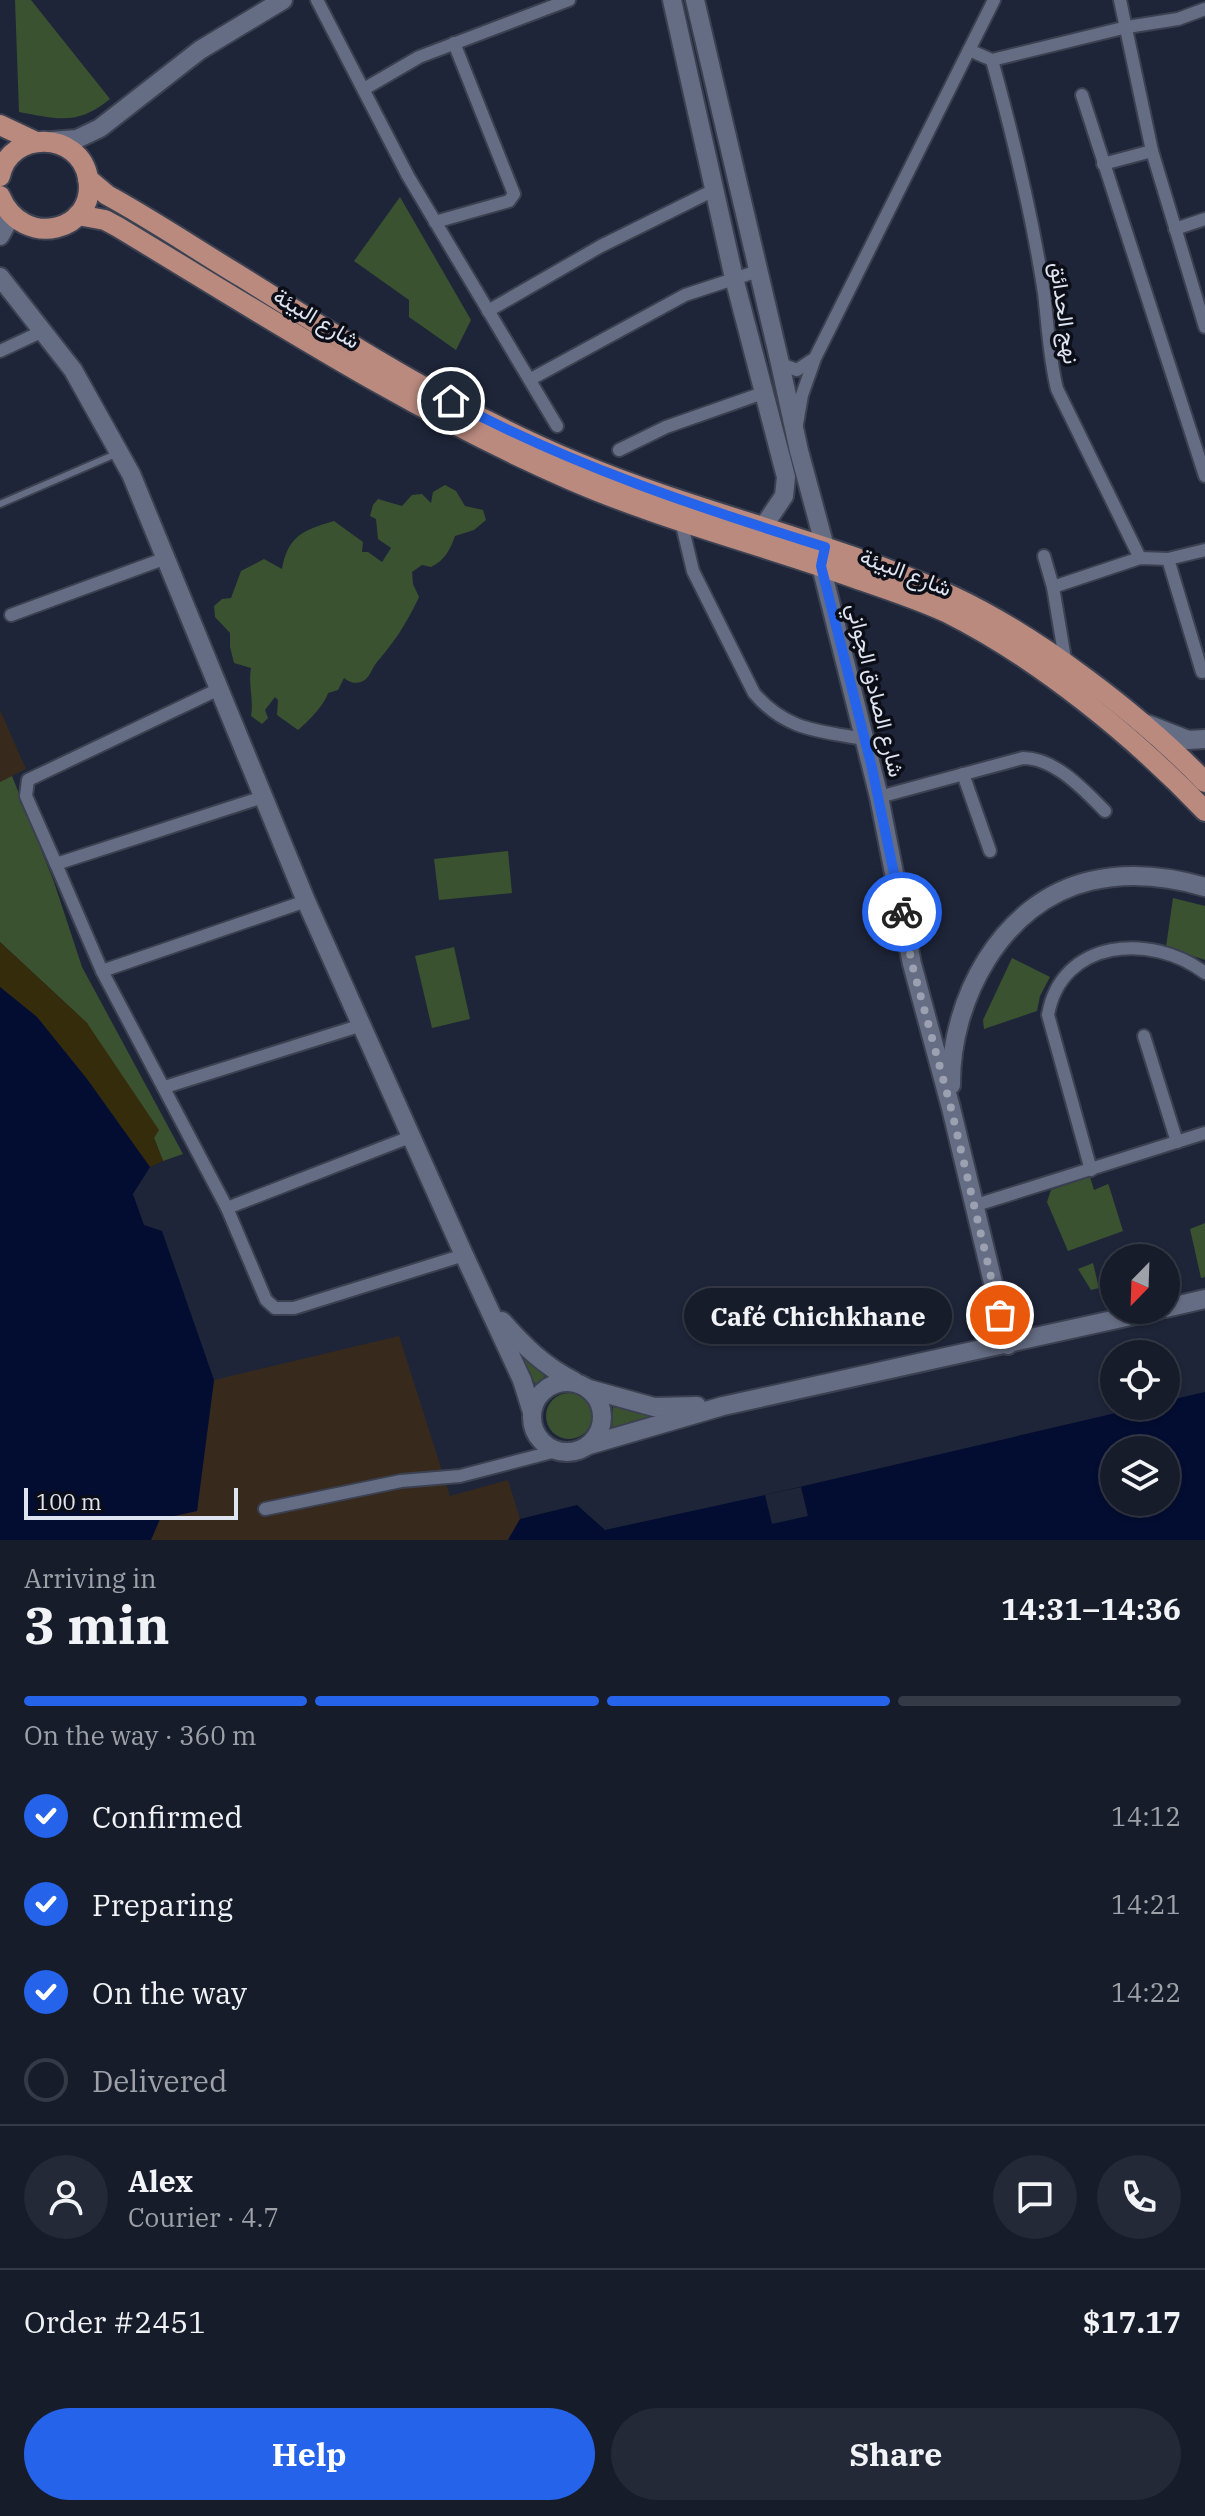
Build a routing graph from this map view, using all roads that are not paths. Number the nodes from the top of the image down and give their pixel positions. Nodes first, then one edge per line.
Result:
1 (283, 0) edge
2 (317, 0) edge
3 (569, 0) edge
4 (672, 0) edge
5 (695, 0) edge
6 (994, 0) edge
7 (1120, 0) edge
8 (1205, 9) edge
9 (1127, 27) junction
10 (454, 43) junction
11 (969, 50) junction
12 (992, 60) junction
13 (364, 89) junction
14 (1082, 95) dead end
15 (0, 125) edge
16 (100, 128) junction
17 (42, 141) junction
18 (1152, 151) junction
19 (1103, 164) junction
20 (0, 172) edge
21 (87, 174) junction
22 (714, 190) junction
23 (3, 204) edge
24 (78, 215) junction
25 (1205, 219) edge
26 (435, 222) junction
27 (1175, 229) junction
28 (0, 236) edge
29 (758, 271) junction
30 (0, 277) edge
31 (734, 278) junction
32 (488, 311) junction
33 (1205, 325) edge
34 (43, 331) junction
35 (0, 351) edge
36 (815, 358) junction
37 (779, 359) junction
38 (531, 379) junction
39 (763, 393) junction
40 (557, 426) dead end
41 (791, 447) junction
42 (619, 450) dead end
43 (120, 452) junction
44 (1205, 476) edge
45 (0, 504) edge
46 (681, 521) junction
47 (763, 527) junction
48 (1205, 550) edge
49 (823, 556) junction
50 (1044, 556) dead end
51 (166, 558) junction
52 (1140, 558) junction
53 (1168, 559) junction
54 (1053, 587) junction
55 (11, 615) dead end
56 (1066, 665) junction
57 (1205, 671) edge
58 (219, 689) junction
59 (1138, 720) junction
60 (865, 739) junction
61 (1205, 739) edge
62 (963, 774) junction
63 (1205, 782) edge
64 (263, 797) junction
65 (879, 797) junction
66 (1105, 811) dead end
67 (1205, 811) edge
68 (990, 851) dead end
69 (56, 864) junction
70 (1205, 887) edge
71 (306, 901) junction
72 (102, 971) junction
73 (1205, 973) edge
74 (362, 1025) junction
75 (1144, 1036) dead end
76 (165, 1087) junction
77 (951, 1108) junction
78 (1205, 1133) edge
79 (410, 1137) junction
80 (1177, 1142) junction
81 (1091, 1170) junction
82 (973, 1206) junction
83 (227, 1208) junction
84 (464, 1255) junction
85 (1205, 1299) edge
86 (1180, 1305) edge
87 (489, 1307) junction
88 (1100, 1324) edge
89 (1008, 1345) junction
90 (585, 1386) junction
91 (723, 1406) junction
92 (532, 1412) junction
93 (589, 1445) junction
94 (556, 1451) junction
95 (265, 1509) dead end

1 - 16 street
2 - 13 street
3 - 10 street
4 - 22 street
5 - 29 street, شارع الصادق الجواني
6 - 11 street
7 - 9 street
8 - 9 street
9 - 12 street
9 - 18 street
10 - 13 street
10 - 26 street
11 - 12 street
11 - 36 street
12 - 52 street, نهج الحدائق
13 - 26 street
14 - 19 street
15 - 17 main road, شارع البيئة
16 - 17 street
16 - 21 street
17 - 20 main road
17 - 21 main road, شارع البيئة
18 - 19 street
18 - 27 street
19 - 44 street
21 - 24 main road
21 - 47 main road, شارع البيئة
22 - 31 street
22 - 32 street
23 - 24 main road
23 - 28 street
24 - 46 main road, شارع البيئة
25 - 27 street
26 - 32 street
27 - 33 street
29 - 31 street
29 - 37 street, شارع الصادق الجواني
30 - 34 street
31 - 38 street
31 - 39 street
32 - 38 street
34 - 35 street
34 - 43 street
36 - 37 street
36 - 41 street
37 - 41 street, شارع الصادق الجواني
38 - 40 street
39 - 41 street
39 - 42 street
41 - 47 street
41 - 49 street, شارع الصادق الجواني
43 - 45 lane
43 - 51 street
46 - 49 main road, شارع البيئة
46 - 60 street
47 - 49 main road, شارع البيئة
48 - 53 street
49 - 56 main road, شارع البيئة
49 - 60 street, شارع الصادق الجواني
49 - 67 main road, شارع البيئة
50 - 54 street
51 - 55 street
51 - 58 street
52 - 53 street
52 - 54 street
53 - 57 street
54 - 56 street
56 - 59 main road, شارع البيئة
58 - 64 street
58 - 69 street
59 - 61 street
59 - 63 main road, شارع البيئة
60 - 65 street, شارع الصادق الجواني
62 - 65 street
62 - 66 street
62 - 68 street
64 - 69 street
64 - 71 street
65 - 77 street, شارع الصادق الجواني
69 - 72 street
70 - 77 street
71 - 72 street
71 - 74 street
72 - 76 street
73 - 81 street
74 - 76 street
74 - 79 street
75 - 80 street
76 - 83 street
77 - 82 street, شارع الصادق الجواني
78 - 80 street
79 - 83 street
79 - 84 street
80 - 81 street
81 - 82 street
82 - 89 street, شارع الصادق الجواني
83 - 84 street
84 - 87 street
85 - 86 street
87 - 90 street
87 - 92 street
88 - 89 street
89 - 91 street
90 - 91 street
90 - 92 street
90 - 93 street
91 - 93 street
92 - 94 street
93 - 94 street
94 - 95 street

